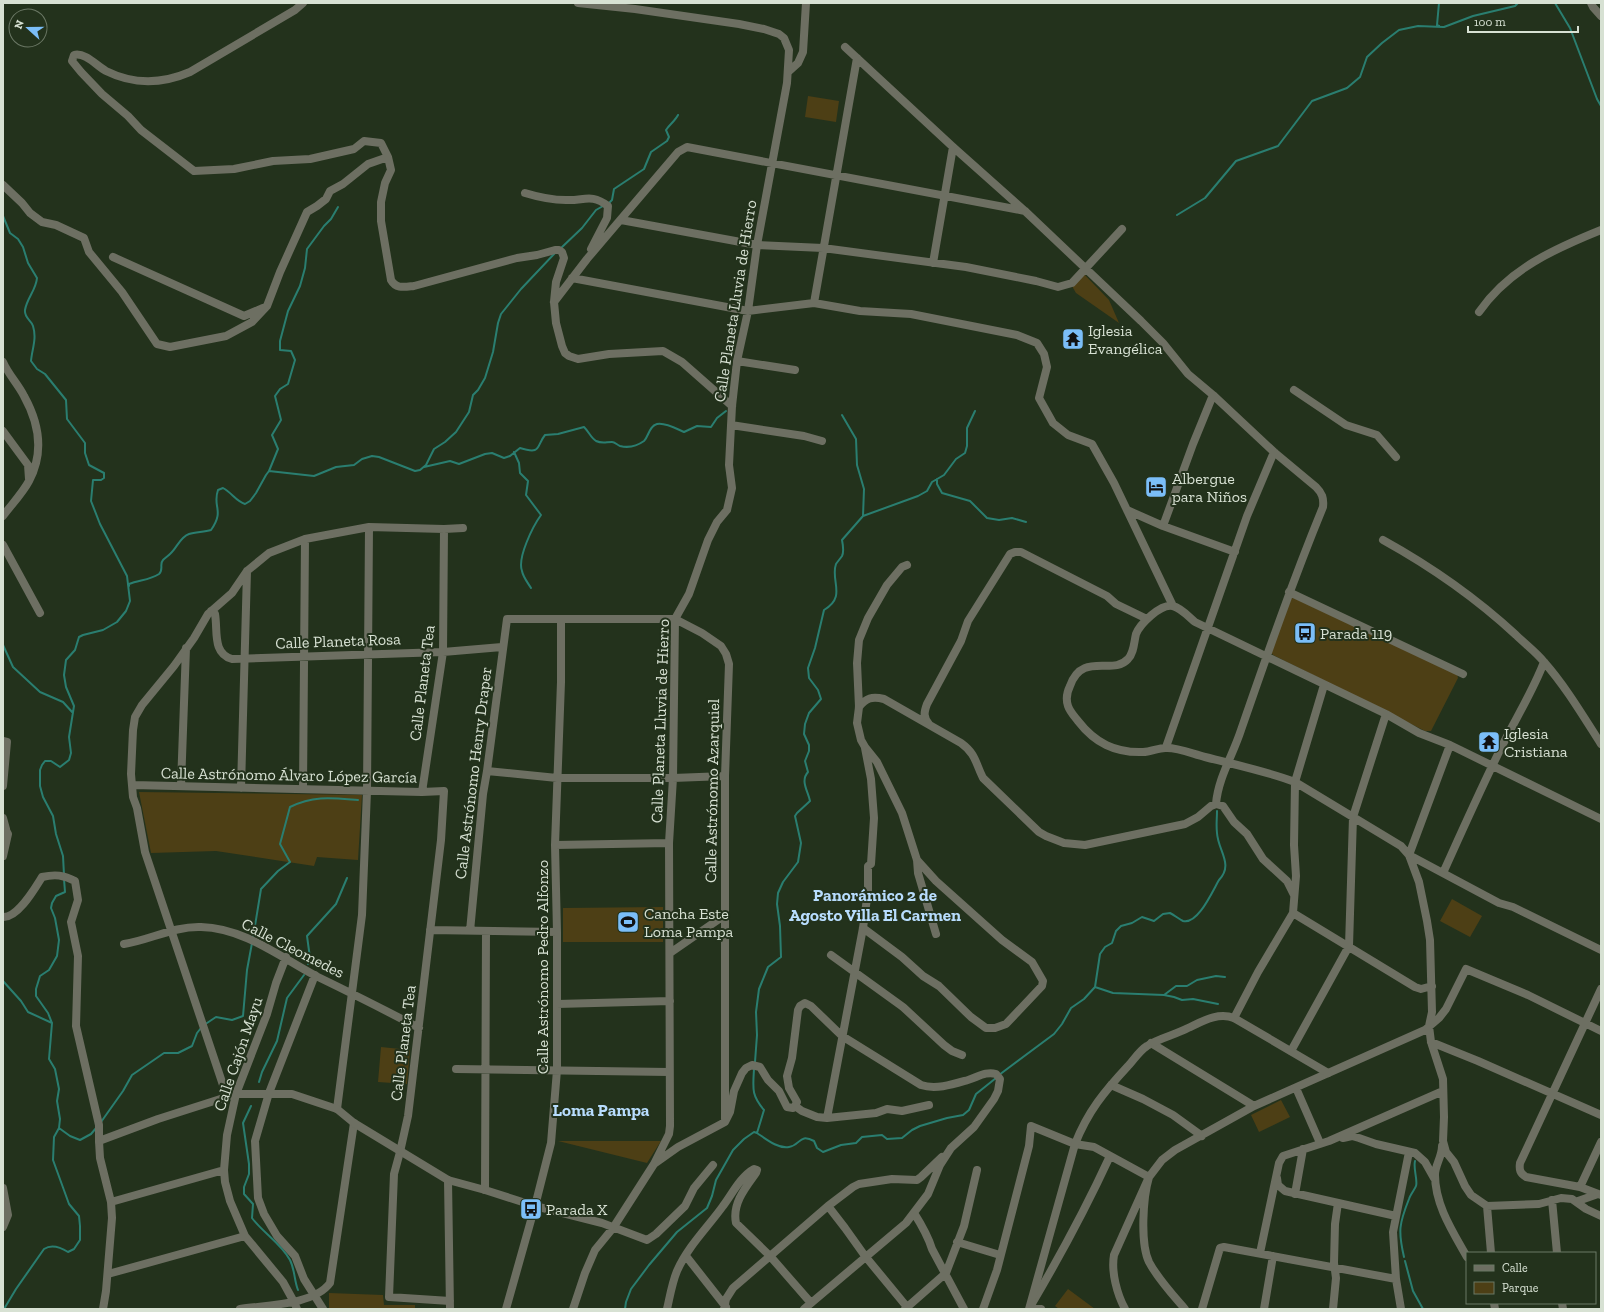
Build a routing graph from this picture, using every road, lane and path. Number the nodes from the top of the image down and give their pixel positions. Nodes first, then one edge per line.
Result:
1 (303, 3) edge
2 (578, 3) edge
3 (806, 3) edge
4 (1591, 3) edge
5 (1601, 16) edge
6 (844, 47) dead end
7 (857, 58) junction
8 (788, 72) junction
9 (953, 147) junction
10 (388, 157) junction
11 (772, 164) junction
12 (836, 176) junction
13 (3, 185) edge
14 (525, 193) dead end
15 (945, 196) junction
16 (1026, 212) junction
17 (621, 220) junction
18 (1122, 229) dead end
19 (1601, 230) edge
20 (757, 245) junction
21 (823, 248) junction
22 (113, 257) dead end
23 (587, 259) junction
24 (933, 263) junction
25 (1085, 269) junction
26 (572, 278) junction
27 (554, 302) junction
28 (814, 303) junction
29 (267, 306) junction
30 (748, 311) junction
31 (1479, 312) dead end
32 (737, 361) junction
33 (3, 362) edge
34 (795, 370) dead end
35 (1294, 390) dead end
36 (1213, 395) junction
37 (732, 406) junction
38 (731, 425) junction
39 (3, 431) edge
40 (822, 441) dead end
41 (1274, 452) junction
42 (1396, 457) dead end
43 (29, 482) junction
44 (1127, 510) junction
45 (3, 516) edge
46 (1163, 526) junction
47 (369, 527) junction
48 (463, 528) dead end
49 (444, 529) junction
50 (305, 539) junction
51 (1383, 540) dead end
52 (3, 546) edge
53 (1235, 552) junction
54 (5, 556) edge
55 (907, 565) dead end
56 (247, 571) junction
57 (1289, 592) junction
58 (1173, 606) junction
59 (211, 612) junction
60 (40, 613) dead end
61 (675, 618) junction
62 (561, 619) junction
63 (1147, 619) junction
64 (1207, 627) junction
65 (502, 647) junction
66 (186, 648) junction
67 (443, 652) junction
68 (369, 654) junction
69 (1267, 655) junction
70 (304, 656) junction
71 (245, 659) junction
72 (1544, 662) junction
73 (1463, 674) dead end
74 (1324, 685) junction
75 (859, 707) junction
76 (1386, 714) junction
77 (929, 724) junction
78 (3, 741) edge
79 (1601, 744) edge
80 (1450, 745) junction
81 (865, 747) junction
82 (1166, 748) junction
83 (1228, 763) junction
84 (1492, 766) junction
85 (488, 771) junction
86 (724, 776) junction
87 (557, 778) junction
88 (673, 778) junction
89 (1295, 782) junction
90 (133, 785) junction
91 (181, 785) junction
92 (3, 786) edge
93 (241, 788) junction
94 (303, 789) junction
95 (367, 791) junction
96 (444, 791) joint
97 (422, 792) junction
98 (1216, 804) junction
99 (1353, 817) junction
100 (3, 818) edge
101 (1601, 819) edge
102 (4, 827) edge
103 (669, 843) junction
104 (555, 845) junction
105 (1409, 855) junction
106 (3, 856) edge
107 (917, 860) junction
108 (1443, 873) junction
109 (1294, 895) junction
110 (1293, 913) junction
111 (725, 915) junction
112 (3, 917) edge
113 (863, 928) junction
114 (430, 930) junction
115 (172, 931) junction
116 (470, 931) junction
117 (486, 931) junction
118 (557, 932) junction
119 (936, 934) dead end
120 (124, 944) dead end
121 (1349, 946) junction
122 (1601, 950) edge
123 (670, 953) junction
124 (830, 955) dead end
125 (286, 957) junction
126 (855, 972) junction
127 (315, 975) junction
128 (1432, 986) junction
129 (1601, 989) edge
130 (352, 994) junction
131 (670, 1001) junction
132 (557, 1004) junction
133 (1234, 1018) junction
134 (1584, 1024) junction
135 (1429, 1026) junction
136 (419, 1028) junction
137 (1601, 1031) edge
138 (842, 1036) junction
139 (1431, 1042) junction
140 (1152, 1043) junction
141 (1291, 1052) junction
142 (962, 1055) dead end
143 (456, 1069) dead end
144 (486, 1070) junction
145 (557, 1070) junction
146 (669, 1072) junction
147 (1328, 1073) junction
148 (1111, 1085) junction
149 (1296, 1088) junction
150 (1444, 1091) junction
151 (269, 1093) junction
152 (236, 1094) junction
153 (1551, 1094) junction
154 (227, 1097) junction
155 (929, 1105) dead end
156 (796, 1106) junction
157 (1254, 1106) junction
158 (337, 1109) junction
159 (1601, 1115) edge
160 (827, 1118) junction
161 (725, 1122) junction
162 (354, 1123) junction
163 (1202, 1136) junction
164 (99, 1141) junction
165 (1329, 1141) junction
166 (1443, 1141) junction
167 (1601, 1142) edge
168 (1320, 1143) junction
169 (1075, 1144) junction
170 (951, 1148) junction
171 (1303, 1149) junction
172 (400, 1152) junction
173 (1409, 1152) junction
174 (1110, 1156) junction
175 (654, 1164) junction
176 (713, 1165) dead end
177 (224, 1170) junction
178 (977, 1170) dead end
179 (1149, 1177) junction
180 (1277, 1177) junction
181 (448, 1180) junction
182 (1435, 1182) junction
183 (1580, 1187) junction
184 (3, 1188) edge
185 (485, 1190) junction
186 (1295, 1194) junction
187 (1600, 1194) edge
188 (1552, 1200) junction
189 (1578, 1201) junction
190 (111, 1202) junction
191 (1338, 1203) junction
192 (536, 1206) junction
193 (828, 1206) junction
194 (1487, 1206) junction
195 (914, 1213) junction
196 (1396, 1216) junction
197 (1601, 1216) edge
198 (3, 1227) edge
199 (613, 1228) junction
200 (244, 1236) junction
201 (957, 1242) junction
202 (1491, 1252) edge
203 (1557, 1252) edge
204 (1260, 1253) junction
205 (1000, 1255) junction
206 (1466, 1255) edge
207 (686, 1256) junction
208 (770, 1256) junction
209 (865, 1256) junction
210 (1273, 1256) junction
211 (1336, 1269) junction
212 (946, 1273) junction
213 (108, 1274) junction
214 (1396, 1279) junction
215 (315, 1294) junction
216 (811, 1303) junction
217 (295, 1305) edge
218 (450, 1305) edge
219 (910, 1307) edge
220 (726, 1308) edge
221 (1029, 1308) edge
222 (103, 1309) edge
223 (240, 1309) edge
224 (323, 1309) edge
225 (506, 1309) edge
226 (573, 1309) edge
227 (667, 1309) edge
228 (804, 1309) edge
229 (964, 1309) edge
230 (983, 1309) edge
231 (1041, 1309) edge
232 (1125, 1309) edge
233 (1185, 1309) edge
234 (1202, 1309) edge
235 (1264, 1309) edge
236 (1333, 1309) edge
237 (1401, 1309) edge

1 - 10 street
2 - 8 street, Calle Planeta Lluvia de Hierro
3 - 8 street
4 - 5 street
6 - 7 street
7 - 9 street
7 - 12 street
8 - 11 street, Calle Planeta Lluvia de Hierro
9 - 15 street
9 - 16 street
10 - 27 street
10 - 29 street
11 - 12 street
11 - 17 street
11 - 20 street, Calle Planeta Lluvia de Hierro
12 - 15 street
12 - 21 street
13 - 29 street
14 - 23 street
15 - 16 street
15 - 24 street
16 - 25 street
17 - 20 street
17 - 23 street
18 - 25 street
19 - 31 street
20 - 21 street
20 - 30 street, Calle Planeta Lluvia de Hierro
21 - 24 street
21 - 28 street
22 - 29 street
23 - 26 street
24 - 25 street
25 - 36 street
26 - 27 street
26 - 30 street
27 - 37 street
28 - 30 street
28 - 44 street
30 - 32 street, Calle Planeta Lluvia de Hierro
32 - 34 street
32 - 37 street, Calle Planeta Lluvia de Hierro
33 - 43 street
35 - 42 street
36 - 41 street
36 - 46 street
37 - 38 street, Calle Planeta Lluvia de Hierro
38 - 40 street
38 - 61 street, Calle Planeta Lluvia de Hierro
39 - 43 street
41 - 53 street
41 - 57 street
43 - 45 street
44 - 46 street
44 - 58 street
46 - 53 street
47 - 49 street
47 - 50 street
47 - 68 street
48 - 49 street
49 - 67 street, Calle Planeta Tea
50 - 56 street
50 - 70 street
51 - 72 street
52 - 54 street
53 - 64 street
54 - 60 street
55 - 75 street
56 - 59 street
56 - 71 street
57 - 69 street
57 - 73 street
58 - 63 street
58 - 64 street
59 - 66 street
59 - 71 street, Calle Planeta Rosa
61 - 62 street
61 - 86 street, Calle Astrónomo Azarquiel
61 - 88 street, Calle Planeta Lluvia de Hierro
62 - 65 street, Calle Astrónomo Henry Draper
62 - 87 street, Calle Astrónomo Pedro Alfonzo
63 - 77 street
63 - 82 street
64 - 69 street
64 - 82 street
65 - 67 street, Calle Planeta Rosa
65 - 85 street, Calle Astrónomo Henry Draper
66 - 90 street
66 - 91 street
67 - 68 street, Calle Planeta Rosa
67 - 97 street, Calle Planeta Tea
68 - 70 street, Calle Planeta Rosa
68 - 95 street
69 - 74 street
69 - 83 street
70 - 71 street, Calle Planeta Rosa
70 - 94 street
71 - 93 street
72 - 79 street
72 - 84 street
74 - 76 street
74 - 89 street
75 - 77 street
75 - 81 street
76 - 80 street
76 - 99 street
77 - 98 street
78 - 92 street
80 - 84 street
80 - 105 street
81 - 107 street
81 - 113 street
82 - 83 street
83 - 89 street
83 - 98 street
84 - 101 street
84 - 108 street
85 - 87 street
85 - 116 street, Calle Astrónomo Henry Draper
86 - 88 street
86 - 111 street, Calle Astrónomo Azarquiel
87 - 88 street
87 - 104 street, Calle Astrónomo Pedro Alfonzo
88 - 103 street, Calle Planeta Lluvia de Hierro
89 - 99 street
89 - 109 street
90 - 91 street, Calle Astrónomo Álvaro López García
90 - 115 street
91 - 93 street, Calle Astrónomo Álvaro López García
93 - 94 street, Calle Astrónomo Álvaro López García
94 - 95 street, Calle Astrónomo Álvaro López García
95 - 97 street, Calle Astrónomo Álvaro López García
95 - 130 street
96 - 97 street, Calle Astrónomo Álvaro López García
96 - 114 street, Calle Planeta Tea
98 - 109 street
99 - 105 street
99 - 121 street
100 - 102 street
102 - 106 street
103 - 104 street
103 - 123 street, Calle Planeta Lluvia de Hierro
104 - 118 street, Calle Astrónomo Pedro Alfonzo
105 - 108 street
105 - 128 street
107 - 113 street
107 - 119 street
108 - 122 street
109 - 110 street
110 - 121 street
110 - 133 street
111 - 123 street
111 - 161 street, Calle Astrónomo Azarquiel
112 - 164 street
113 - 126 street
114 - 116 street
114 - 136 street, Calle Planeta Tea
115 - 120 street, Calle Cleomedes
115 - 125 street, Calle Cleomedes
115 - 154 street
116 - 117 street
117 - 118 street
117 - 144 street
118 - 132 street, Calle Astrónomo Pedro Alfonzo
121 - 128 street
121 - 141 street
123 - 131 street, Calle Planeta Lluvia de Hierro
124 - 126 street
125 - 127 street, Calle Cleomedes
125 - 152 street, Calle Cajón Mayu
126 - 138 street
126 - 142 street
127 - 130 street, Calle Cleomedes
127 - 151 street
128 - 135 street
129 - 134 street
130 - 136 street, Calle Cleomedes
130 - 158 street
131 - 132 street
131 - 146 street, Calle Planeta Lluvia de Hierro
132 - 145 street, Calle Astrónomo Pedro Alfonzo
133 - 140 street
133 - 141 street
134 - 135 street
134 - 137 street
134 - 153 street
135 - 139 street
135 - 147 street
136 - 172 street, Calle Planeta Tea
138 - 156 street
138 - 160 street
138 - 170 street
139 - 150 street
139 - 153 street
140 - 148 street
140 - 157 street
141 - 147 street
143 - 144 street
144 - 145 street
144 - 185 street
145 - 146 street
145 - 192 street, Calle Astrónomo Pedro Alfonzo
146 - 175 street, Calle Planeta Lluvia de Hierro
147 - 149 street
148 - 163 street
148 - 169 street
149 - 157 street
149 - 168 street
150 - 165 street
150 - 166 street
151 - 152 street
151 - 158 street
151 - 215 street
152 - 154 street
152 - 177 street, Calle Cajón Mayu
153 - 159 street
153 - 183 street
154 - 164 street
155 - 160 street
156 - 160 street
156 - 161 street
157 - 163 street
158 - 162 street
161 - 175 street
162 - 172 street
162 - 215 street
163 - 179 street
164 - 190 street
165 - 168 street
165 - 173 street
166 - 182 street
166 - 194 street
167 - 183 street
168 - 171 street
169 - 174 street
169 - 205 street
169 - 221 street
170 - 193 street
170 - 195 street
171 - 180 street
171 - 186 street
172 - 181 street
172 - 218 street, Calle Planeta Tea
173 - 182 street
173 - 196 street
174 - 179 street
174 - 221 street
175 - 199 street, Calle Planeta Lluvia de Hierro
176 - 199 street
177 - 190 street
177 - 200 street, Calle Cajón Mayu
178 - 201 street
179 - 232 street
179 - 233 street
180 - 186 street
180 - 204 street
181 - 185 street
181 - 218 street
182 - 206 street
183 - 187 street
184 - 198 street
185 - 192 street
186 - 191 street
187 - 189 street
188 - 189 street
188 - 194 street
188 - 203 street
189 - 197 street
190 - 213 street
191 - 196 street
191 - 211 street
192 - 199 street
192 - 225 street, Calle Astrónomo Pedro Alfonzo
193 - 208 street
193 - 209 street
194 - 202 street
195 - 209 street
195 - 212 street
196 - 214 street
199 - 226 street, Calle Planeta Lluvia de Hierro
200 - 213 street
200 - 217 street, Calle Cajón Mayu
201 - 205 street
201 - 212 street
204 - 210 street
204 - 234 street
205 - 230 street
207 - 208 street
207 - 220 street
207 - 227 street
208 - 216 street
208 - 220 street
209 - 216 street
209 - 219 street
210 - 211 street
210 - 235 street
211 - 214 street
211 - 236 street
212 - 219 street
212 - 229 street
213 - 222 street
214 - 237 street
215 - 217 street
215 - 224 street
216 - 228 street
217 - 223 street
221 - 231 street

